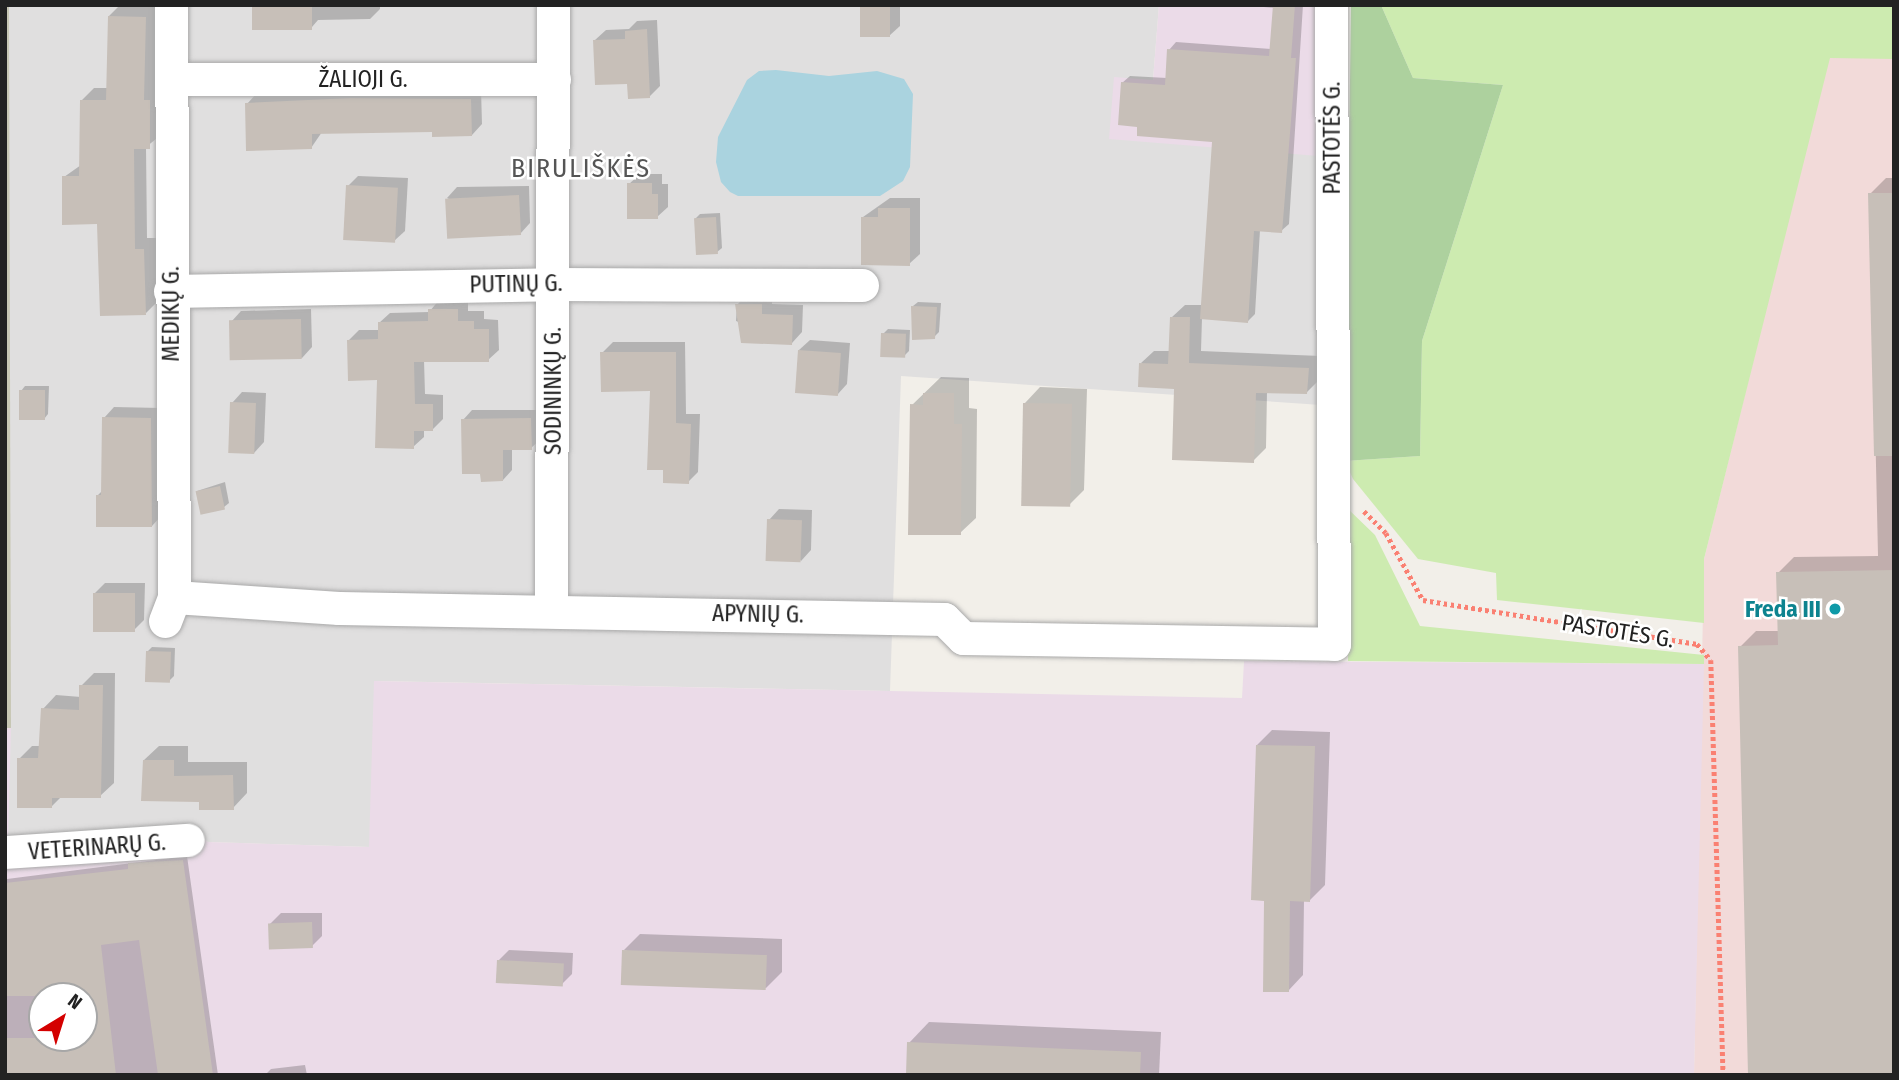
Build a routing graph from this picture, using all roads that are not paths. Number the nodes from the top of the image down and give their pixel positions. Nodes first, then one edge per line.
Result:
1 (171, 5) edge
2 (553, 5) edge
3 (1331, 5) edge
4 (172, 79) junction
5 (554, 79) junction
6 (553, 284) junction
7 (862, 285) dead end
8 (170, 290) junction
9 (169, 609) joint
10 (551, 609) junction
11 (1334, 644) joint
12 (188, 841) dead end
13 (5, 852) edge

1 - 4 street, MEDIKŲ G.
2 - 5 street, SODININKŲ G.
3 - 11 street, PASTOTĖS G.
4 - 5 street, ŽALIOJI G.
4 - 8 street, MEDIKŲ G.
5 - 6 street, SODININKŲ G.
6 - 7 street, PUTINŲ G.
6 - 8 street, PUTINŲ G.
6 - 10 street, SODININKŲ G.
8 - 9 street, MEDIKŲ G.
9 - 10 street, APYNIŲ G.
10 - 11 street, APYNIŲ G.
12 - 13 street, VETERINARŲ G.

